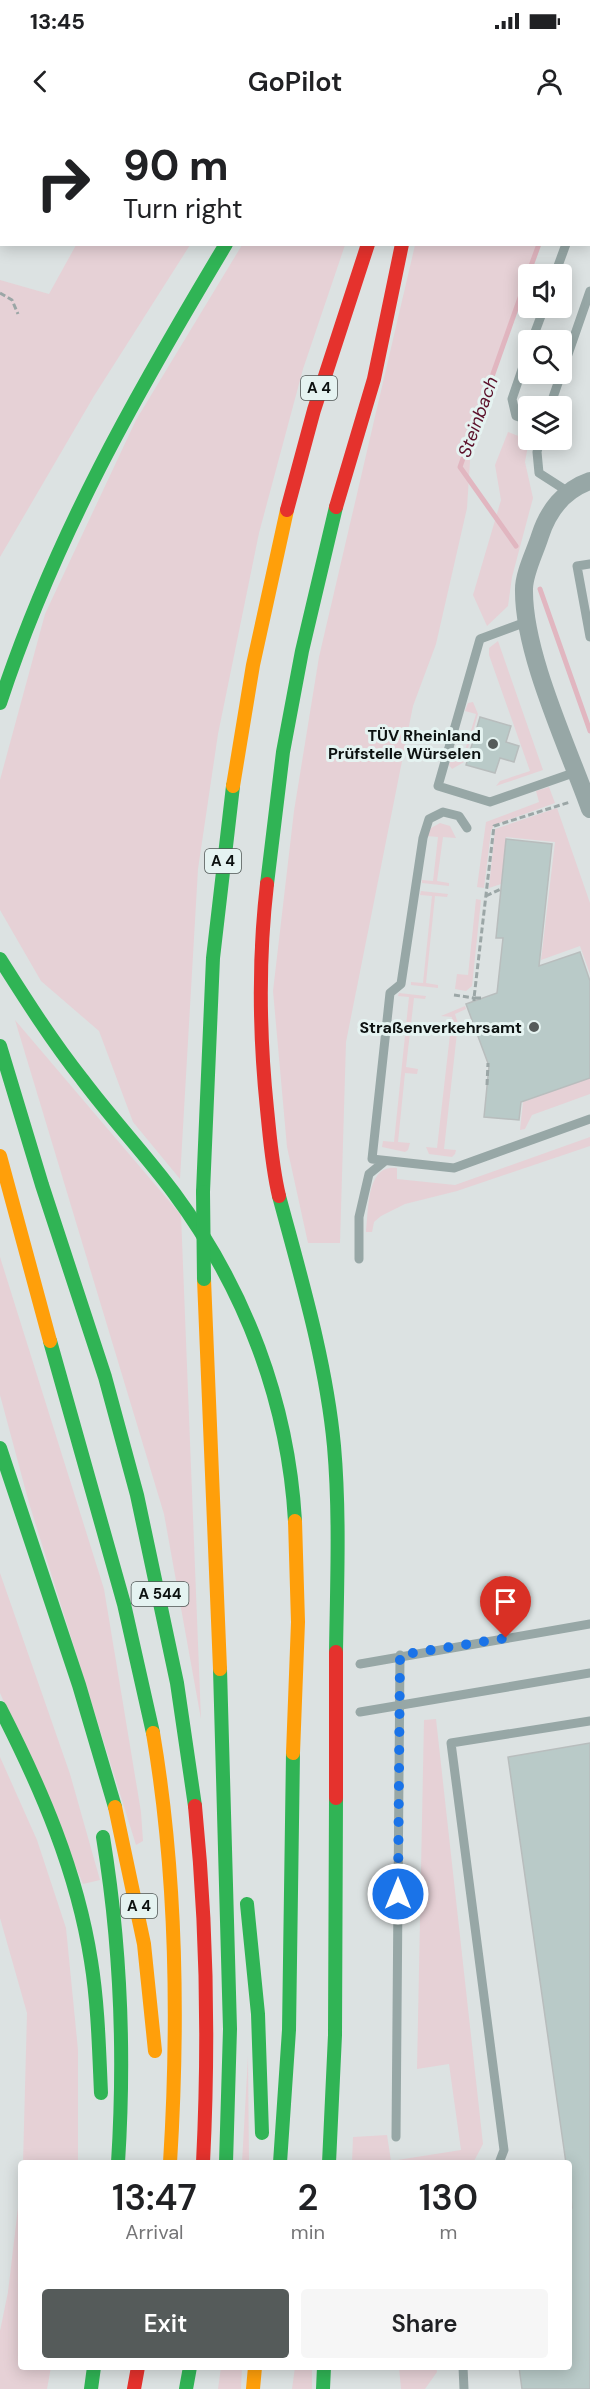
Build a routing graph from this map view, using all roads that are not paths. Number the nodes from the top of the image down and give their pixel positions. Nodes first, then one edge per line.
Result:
1 (225, 246) edge
2 (367, 246) edge
3 (402, 246) edge
4 (565, 246) edge
5 (559, 264) edge
6 (590, 291) edge
7 (518, 381) edge
8 (553, 396) edge
9 (518, 417) edge
10 (538, 450) edge
11 (590, 481) edge
12 (567, 491) junction
13 (590, 564) edge
14 (526, 622) junction
15 (590, 637) edge
16 (0, 703) edge
17 (576, 772) junction
18 (588, 803) edge
19 (466, 828) dead end
20 (0, 959) edge
21 (0, 1046) edge
22 (590, 1119) edge
23 (0, 1156) edge
24 (385, 1161) junction
25 (359, 1259) dead end
26 (0, 1448) edge
27 (590, 1624) edge
28 (400, 1655) junction
29 (70, 1658) junction
30 (360, 1664) dead end
31 (590, 1673) edge
32 (294, 1689) junction
33 (400, 1707) junction
34 (0, 1708) edge
35 (360, 1712) dead end
36 (590, 1721) edge
37 (224, 1757) junction
38 (94, 1785) dead end
39 (100, 1819) dead end
40 (238, 1831) dead end
41 (306, 1833) dead end
42 (246, 1888) dead end
43 (320, 2013) dead end
44 (156, 2070) dead end
45 (101, 2104) dead end
46 (329, 2130) junction
47 (396, 2137) dead end
48 (262, 2151) dead end
49 (118, 2160) edge
50 (170, 2160) edge
51 (203, 2160) edge
52 (226, 2160) edge
53 (280, 2160) edge
54 (329, 2160) edge
55 (500, 2160) edge
56 (94, 2370) edge
57 (137, 2370) edge
58 (188, 2370) edge
59 (255, 2370) edge
60 (324, 2370) edge
61 (463, 2370) edge
62 (91, 2389) edge
63 (134, 2389) edge
64 (185, 2389) edge
65 (253, 2389) edge
66 (323, 2389) edge
67 (464, 2389) edge

1 - 16 highway
2 - 37 highway, A 4, bridge
3 - 46 highway
4 - 5 lane
6 - 8 lane
7 - 9 lane
10 - 12 lane
11 - 12 street
12 - 14 street
13 - 15 lane
14 - 17 street
14 - 17 lane
17 - 18 street
19 - 24 lane
20 - 32 highway
21 - 51 highway, A 544
22 - 24 lane
23 - 50 highway, A 544
24 - 25 lane
26 - 29 highway, A 4
27 - 28 lane
28 - 30 lane
28 - 33 lane
29 - 38 highway
29 - 44 highway, A 4
31 - 33 lane
32 - 41 highway
32 - 53 highway
33 - 35 lane
33 - 47 lane
34 - 45 highway
36 - 55 lane
37 - 40 highway
37 - 52 highway, A 4
39 - 49 highway
42 - 48 highway
43 - 46 highway
46 - 54 highway
56 - 62 highway
57 - 63 highway
58 - 64 highway
59 - 65 highway
60 - 66 highway
61 - 67 lane

